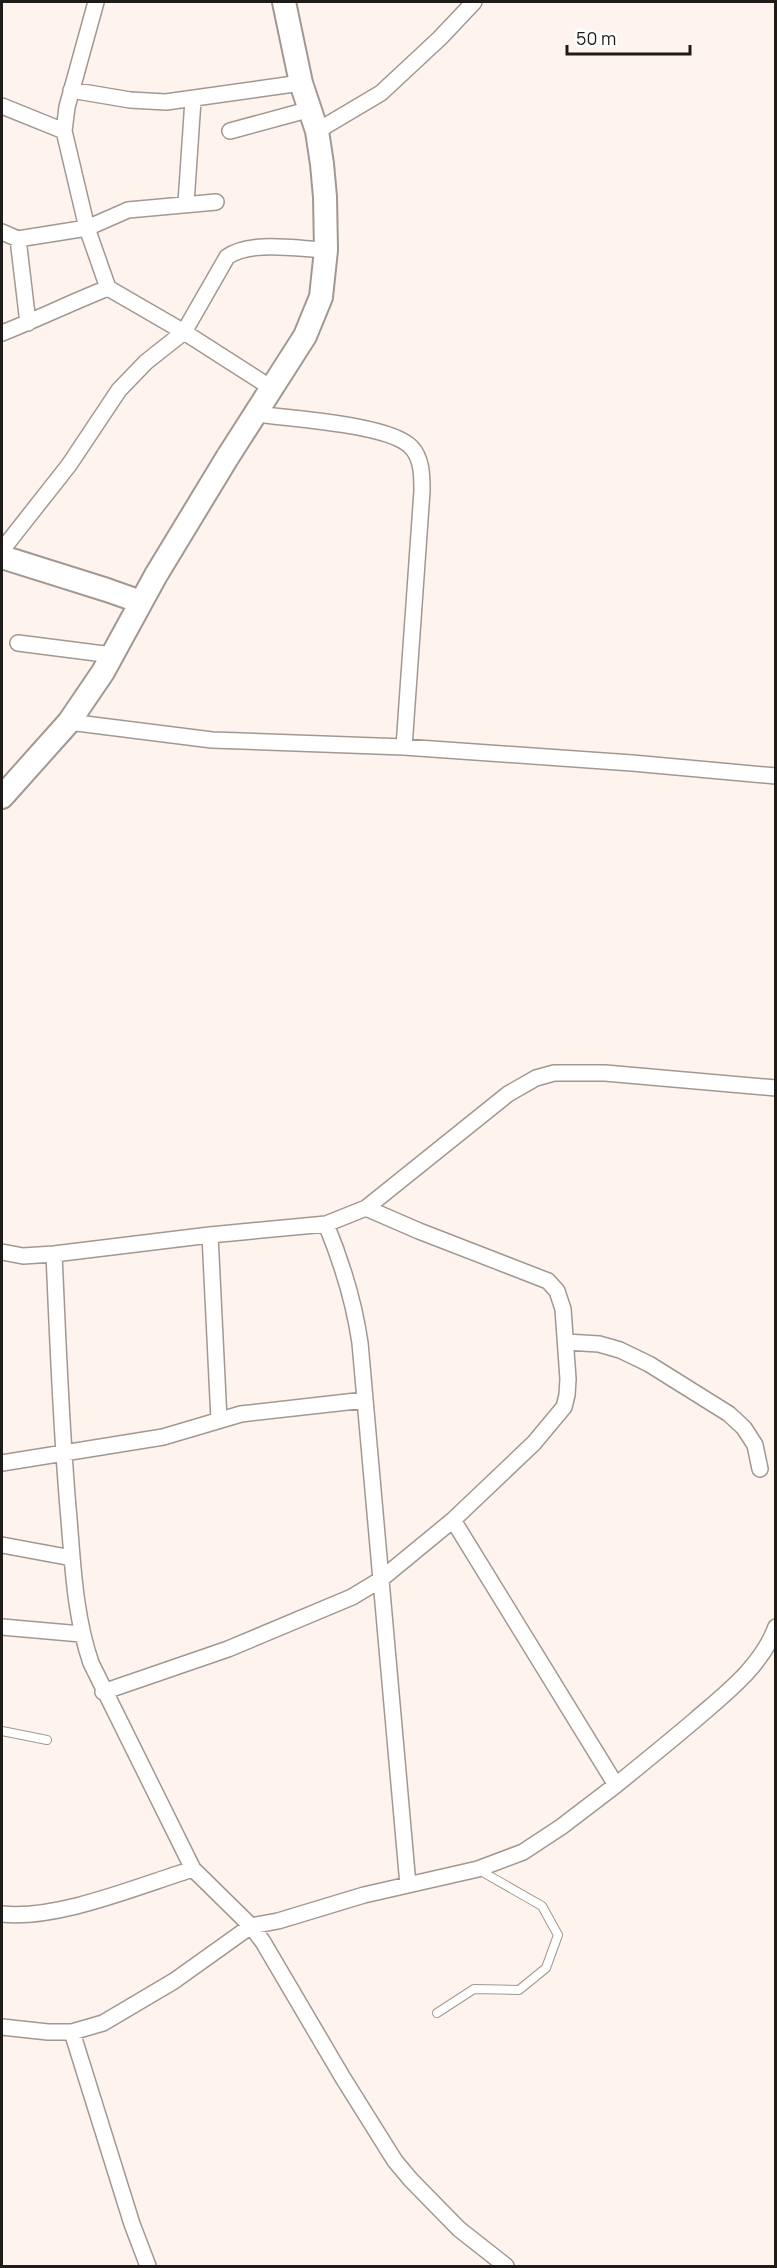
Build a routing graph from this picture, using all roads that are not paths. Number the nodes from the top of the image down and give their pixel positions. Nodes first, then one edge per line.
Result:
1 (96, 2) edge
2 (284, 2) edge
3 (474, 2) edge
4 (301, 83) junction
5 (71, 90) junction
6 (194, 100) junction
7 (2, 106) edge
8 (314, 120) junction
9 (64, 131) junction
10 (231, 131) dead end
11 (216, 202) dead end
12 (186, 203) junction
13 (87, 228) junction
14 (2, 232) edge
15 (18, 239) junction
16 (326, 250) junction
17 (108, 288) junction
18 (28, 323) junction
19 (184, 332) junction
20 (2, 333) edge
21 (273, 389) junction
22 (256, 414) junction
23 (2, 550) edge
24 (2, 557) edge
25 (141, 603) junction
26 (18, 643) dead end
27 (112, 655) junction
28 (69, 722) junction
29 (404, 747) junction
30 (776, 776) edge
31 (2, 797) edge
32 (776, 1088) edge
33 (366, 1208) junction
34 (326, 1224) junction
35 (210, 1235) junction
36 (2, 1252) edge
37 (54, 1254) junction
38 (566, 1341) junction
39 (365, 1400) junction
40 (219, 1420) junction
41 (63, 1451) junction
42 (2, 1463) edge
43 (760, 1469) dead end
44 (453, 1520) junction
45 (2, 1545) edge
46 (72, 1558) junction
47 (380, 1580) junction
48 (2, 1627) edge
49 (776, 1627) edge
50 (81, 1634) junction
51 (103, 1692) junction
52 (2, 1731) edge
53 (47, 1740) dead end
54 (616, 1785) junction
55 (193, 1869) junction
56 (478, 1869) junction
57 (408, 1885) junction
58 (2, 1914) edge
59 (251, 1926) junction
60 (437, 2013) dead end
61 (2, 2027) edge
62 (72, 2032) junction
63 (148, 2266) edge
64 (506, 2266) edge

1 - 5 street
2 - 4 street
3 - 8 street
4 - 6 street
4 - 8 street
5 - 6 street
5 - 9 street
6 - 12 street
7 - 9 street
8 - 10 street
8 - 16 street
9 - 13 street
11 - 12 street
12 - 13 street
13 - 15 street
13 - 17 street
14 - 15 street
15 - 18 street
16 - 19 street
16 - 21 street
17 - 18 street
17 - 19 street
18 - 20 street
19 - 21 street
19 - 23 street
21 - 22 street
22 - 25 street
22 - 29 street
24 - 25 street
25 - 27 street
26 - 27 street
27 - 28 street
28 - 29 street
28 - 31 street
29 - 30 street
32 - 33 street
33 - 34 street
33 - 38 street
34 - 35 street
34 - 39 street
35 - 37 street
35 - 40 street
36 - 37 street
37 - 41 street
38 - 43 street
38 - 44 street
39 - 40 street
39 - 47 street
40 - 41 street
41 - 42 street
41 - 46 street
44 - 47 street
44 - 54 street
45 - 46 street
46 - 50 street
47 - 51 street
47 - 57 street
48 - 50 street
49 - 54 street
50 - 51 street
51 - 55 street
52 - 53 lane
54 - 56 street
55 - 58 street
55 - 59 street
56 - 57 street
56 - 60 lane
57 - 59 street
59 - 62 street
59 - 64 street
61 - 62 street
62 - 63 street

